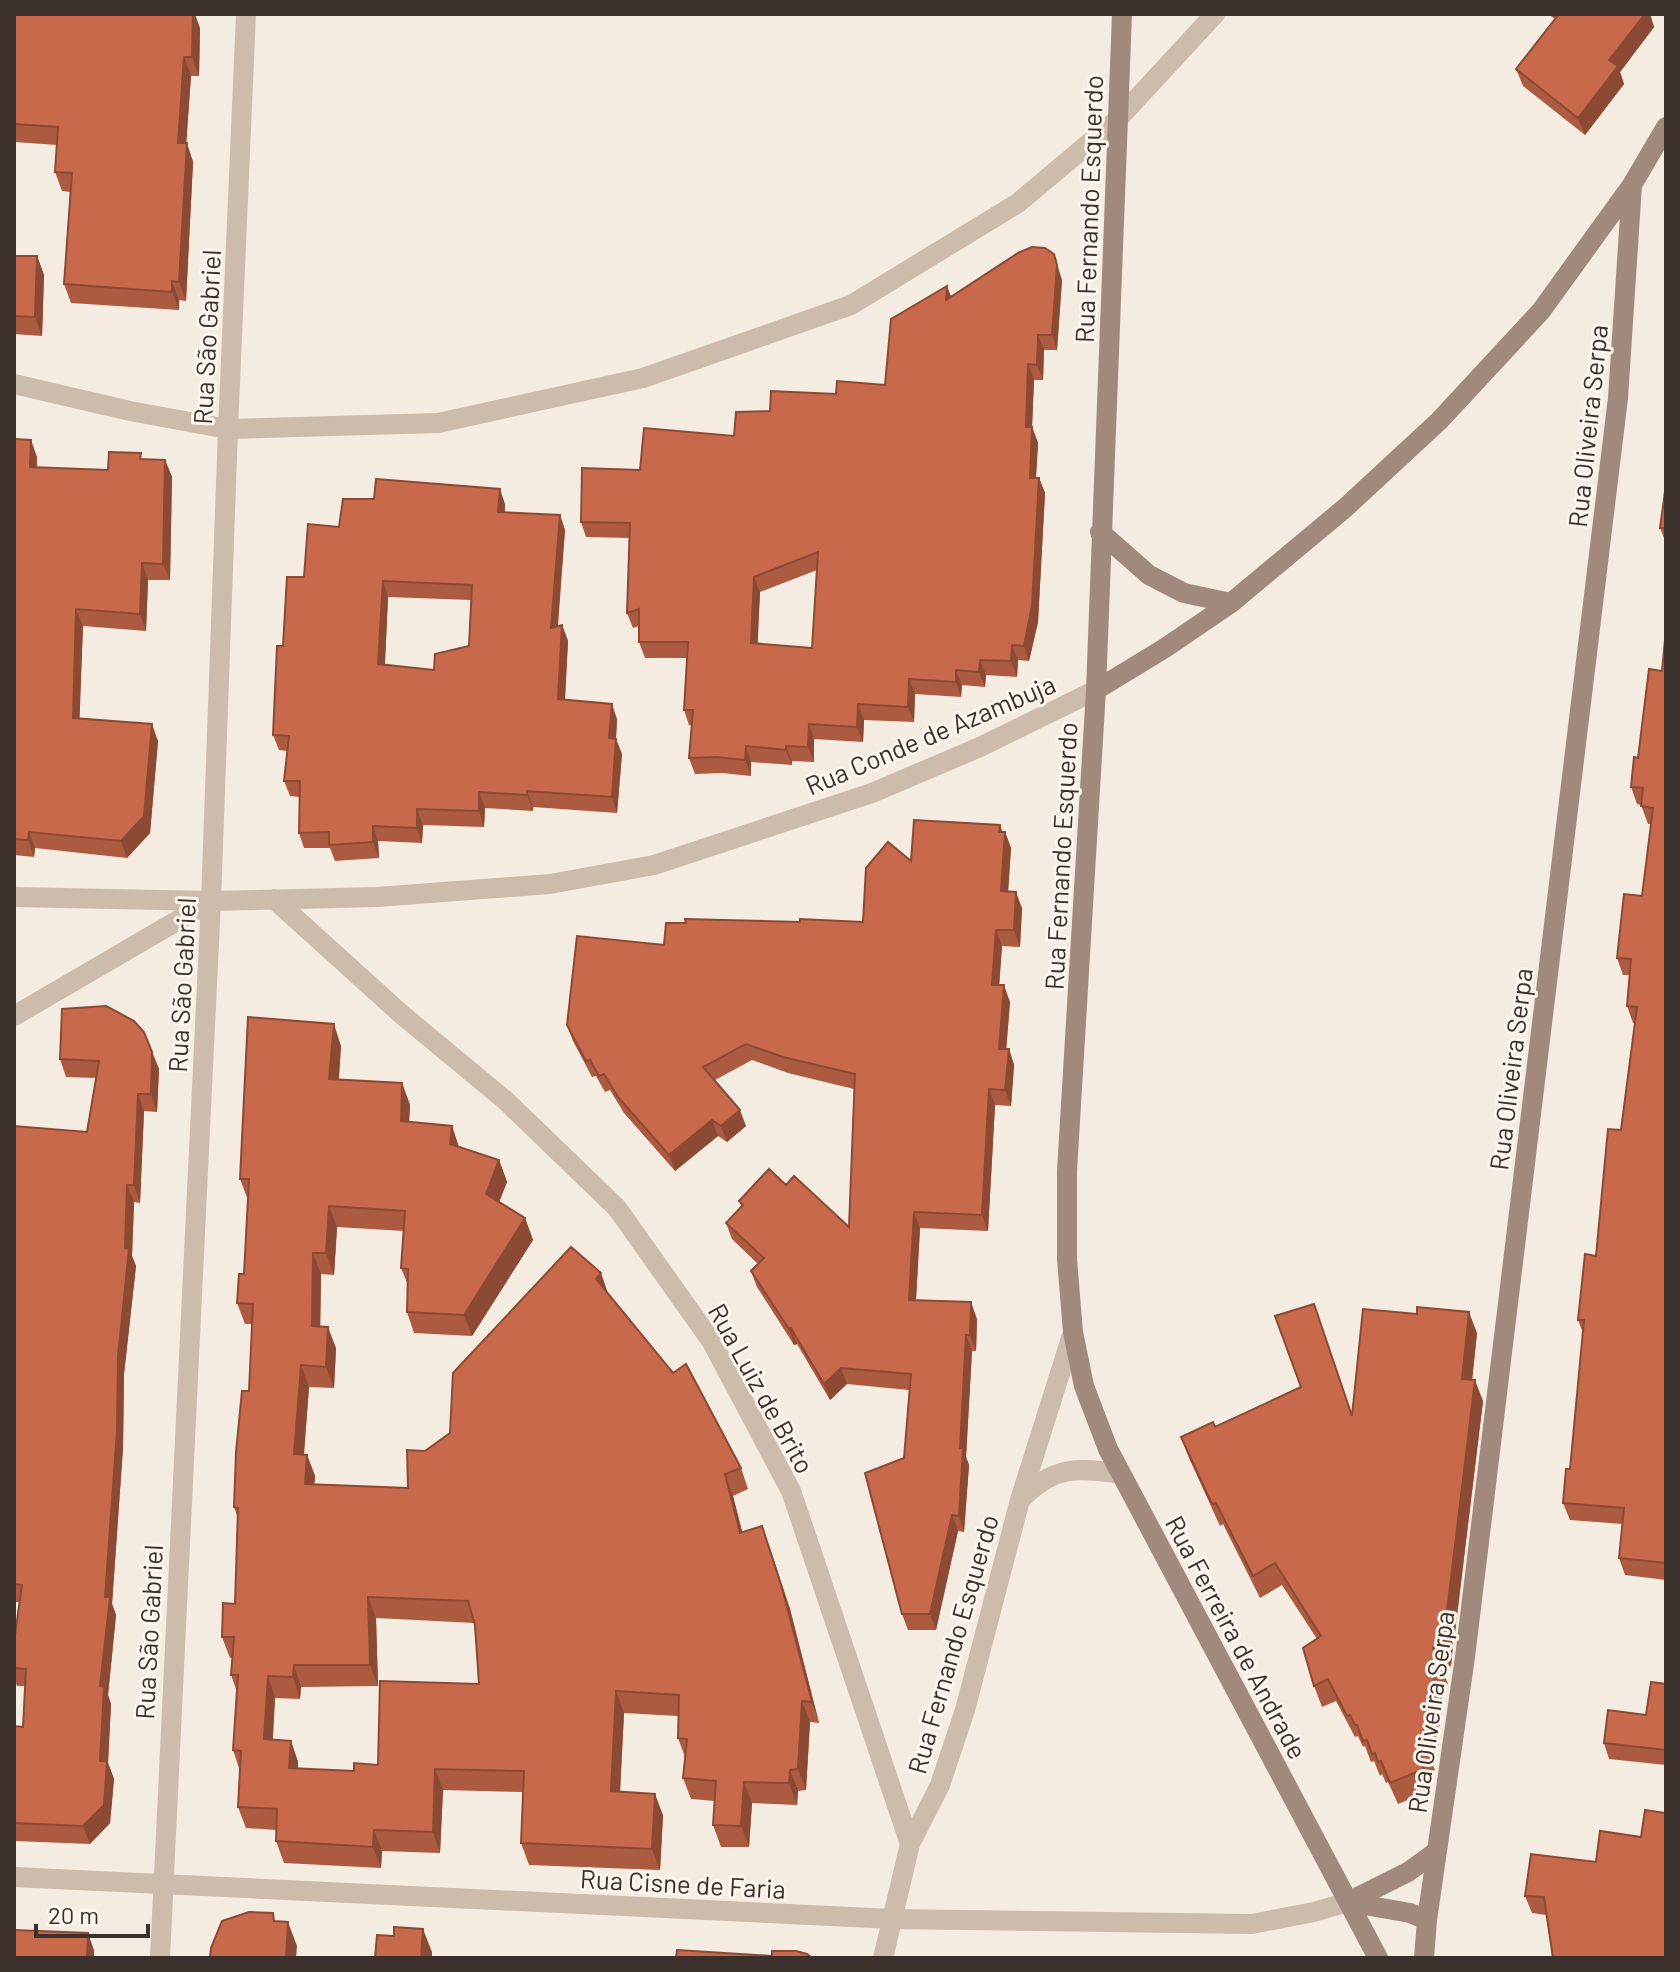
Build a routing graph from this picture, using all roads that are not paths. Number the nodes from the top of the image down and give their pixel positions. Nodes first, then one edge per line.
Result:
1 (246, 14) edge
2 (1122, 14) edge
3 (1215, 14) edge
4 (1118, 119) junction
5 (1666, 127) edge
6 (1632, 185) junction
7 (14, 384) edge
8 (228, 429) junction
9 (1100, 532) junction
10 (1231, 603) junction
11 (1096, 690) junction
12 (14, 897) edge
13 (274, 899) junction
14 (211, 901) junction
15 (14, 1016) edge
16 (1073, 1332) junction
17 (1121, 1474) junction
18 (1020, 1500) junction
19 (910, 1844) junction
20 (1437, 1851) junction
21 (14, 1877) edge
22 (162, 1885) junction
23 (1348, 1902) junction
24 (893, 1919) junction
25 (1427, 1920) junction
26 (160, 1958) edge
27 (883, 1958) edge
28 (1378, 1958) edge
29 (1424, 1958) edge

1 - 8 street, Rua São Gabriel
2 - 4 street, Rua Fernando Esquerdo
3 - 4 street
4 - 8 street
4 - 9 street, Rua Fernando Esquerdo
5 - 6 street, Rua Conde de Azambuja
6 - 10 street, Rua Conde de Azambuja
6 - 20 street, Rua Oliveira Serpa
7 - 8 street
8 - 14 street, Rua São Gabriel
9 - 10 street
9 - 11 street, Rua Fernando Esquerdo
10 - 11 street, Rua Conde de Azambuja
11 - 13 street, Rua Conde de Azambuja
11 - 16 street, Rua Fernando Esquerdo
12 - 14 street
13 - 14 street, Rua Conde de Azambuja
13 - 19 street, Rua Luiz de Brito
14 - 15 street, Rua Conde de Azambuja
14 - 22 street, Rua São Gabriel
16 - 17 street, Rua Ferreira de Andrade
16 - 18 street, Rua Fernando Esquerdo
17 - 18 street, Rua Fernando Esquerdo
17 - 23 street, Rua Ferreira de Andrade
18 - 19 street, Rua Fernando Esquerdo
19 - 24 street
20 - 23 street
20 - 25 street, Rua Oliveira Serpa
21 - 22 street, Rua Cisne de Faria
22 - 24 street, Rua Cisne de Faria
22 - 26 street, Rua São Gabriel
23 - 24 street, Rua Cisne de Faria
23 - 25 street
23 - 28 street, Rua Ferreira de Andrade
24 - 27 street
25 - 29 street, Rua Oliveira Serpa

